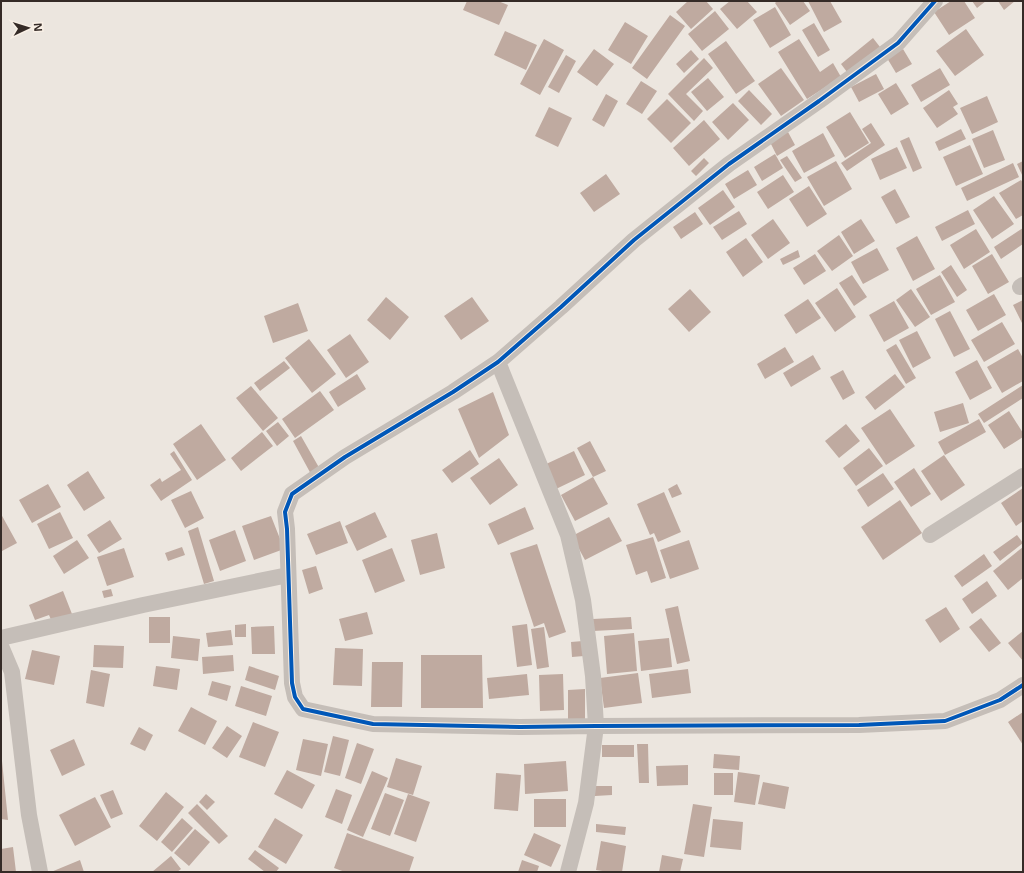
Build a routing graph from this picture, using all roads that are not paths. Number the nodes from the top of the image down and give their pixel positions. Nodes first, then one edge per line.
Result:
1 (935, 1) edge
2 (498, 362) junction
3 (1023, 476) edge
4 (930, 535) dead end
5 (288, 575) junction
6 (1, 638) edge
7 (1, 646) edge
8 (1023, 684) edge
9 (596, 726) junction
10 (40, 872) edge
11 (568, 872) edge

1 - 2 street
2 - 5 street
2 - 9 street
3 - 4 street
5 - 6 street
5 - 9 street
7 - 10 street
8 - 9 street
9 - 11 street

